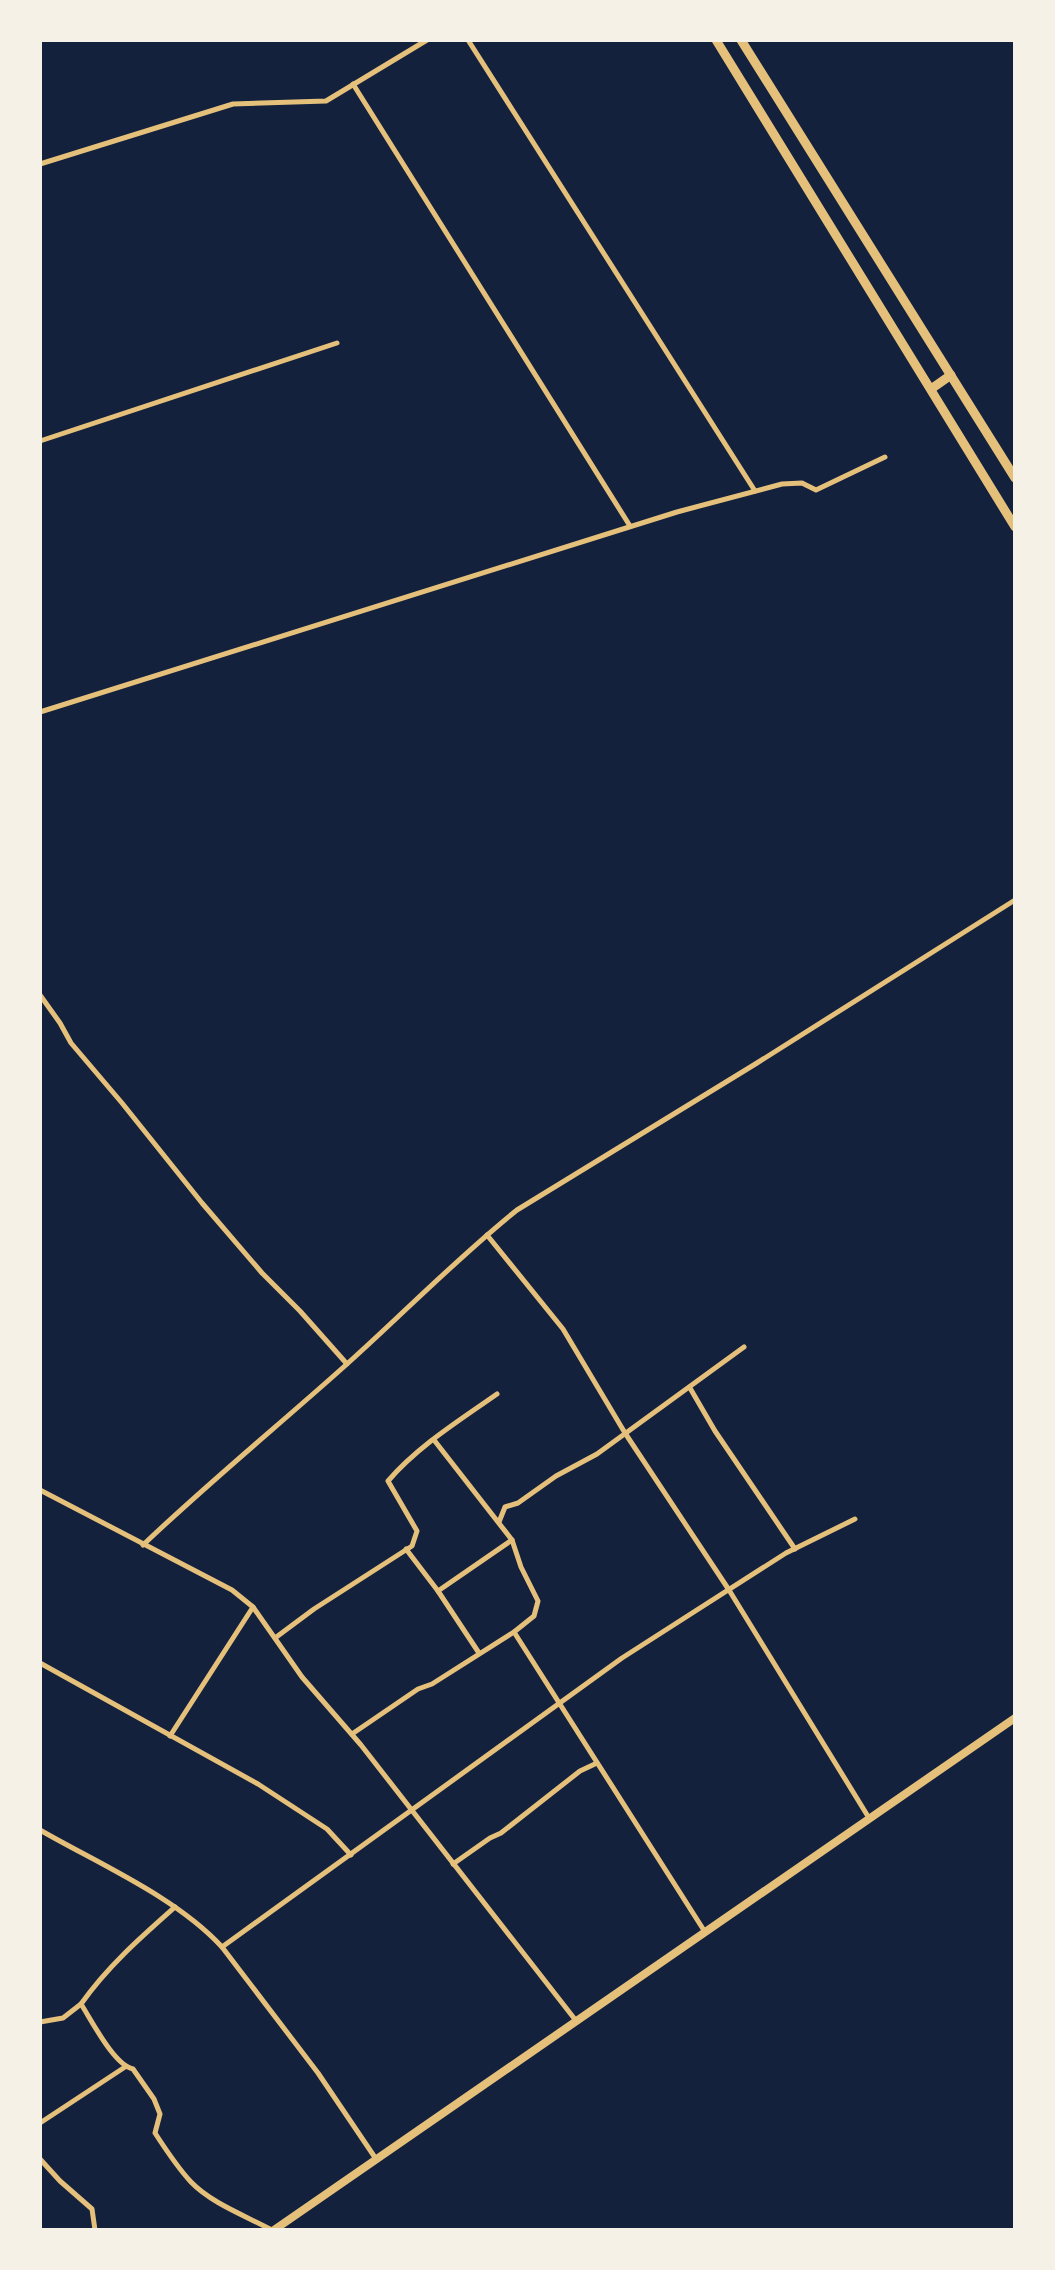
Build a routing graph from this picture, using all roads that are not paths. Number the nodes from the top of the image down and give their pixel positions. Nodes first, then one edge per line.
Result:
1 (427, 40) edge
2 (468, 40) edge
3 (716, 40) edge
4 (741, 40) edge
5 (353, 85) junction
6 (40, 164) edge
7 (337, 343) dead end
8 (951, 375) junction
9 (931, 389) junction
10 (40, 441) edge
11 (886, 457) dead end
12 (1015, 478) edge
13 (755, 491) junction
14 (629, 526) junction
15 (1015, 527) edge
16 (40, 712) edge
17 (1015, 900) edge
18 (40, 995) edge
19 (486, 1235) junction
20 (744, 1347) dead end
21 (347, 1364) junction
22 (690, 1388) junction
23 (497, 1394) dead end
24 (625, 1433) junction
25 (434, 1440) junction
26 (40, 1490) edge
27 (855, 1520) dead end
28 (499, 1522) junction
29 (512, 1540) junction
30 (143, 1545) junction
31 (405, 1549) junction
32 (795, 1549) junction
33 (729, 1590) junction
34 (438, 1591) junction
35 (253, 1607) junction
36 (514, 1632) junction
37 (275, 1638) junction
38 (479, 1653) junction
39 (40, 1663) edge
40 (558, 1704) junction
41 (1015, 1718) edge
42 (352, 1734) junction
43 (170, 1736) junction
44 (597, 1763) junction
45 (412, 1811) junction
46 (869, 1818) junction
47 (40, 1830) edge
48 (352, 1855) junction
49 (453, 1864) junction
50 (175, 1907) junction
51 (705, 1932) junction
52 (222, 1947) junction
53 (81, 2004) junction
54 (40, 2022) edge
55 (577, 2022) junction
56 (125, 2067) junction
57 (40, 2123) edge
58 (40, 2159) edge
59 (376, 2159) junction
60 (94, 2230) edge
61 (273, 2230) edge

1 - 5 street
2 - 13 street
3 - 9 highway
4 - 8 highway
5 - 6 street
5 - 14 street
7 - 10 street
8 - 9 highway
8 - 12 highway
9 - 15 highway
11 - 13 street
13 - 14 street
14 - 16 street
17 - 19 street
18 - 21 street
19 - 21 street
19 - 24 street
20 - 22 street
21 - 30 street
22 - 24 street
22 - 32 street
23 - 25 street
24 - 28 street
24 - 33 street
25 - 28 street
25 - 31 street
26 - 30 street
27 - 32 street
28 - 29 street
29 - 34 street
29 - 36 street
30 - 35 street
31 - 34 street
31 - 37 street
32 - 33 street
33 - 40 street
33 - 46 street
34 - 38 street
35 - 37 street
35 - 43 street
36 - 38 street
36 - 40 street
37 - 42 street
38 - 42 street
39 - 43 street
40 - 44 street
40 - 45 street
41 - 46 main road
42 - 45 street
43 - 48 street
44 - 49 street
44 - 51 street
45 - 48 street
45 - 49 street
46 - 51 main road
47 - 50 street
48 - 52 street
49 - 55 street
50 - 52 street
50 - 53 street
51 - 55 main road
52 - 59 street
53 - 54 street
53 - 56 street
55 - 59 main road
56 - 57 street
56 - 61 street
58 - 60 street
59 - 61 main road

